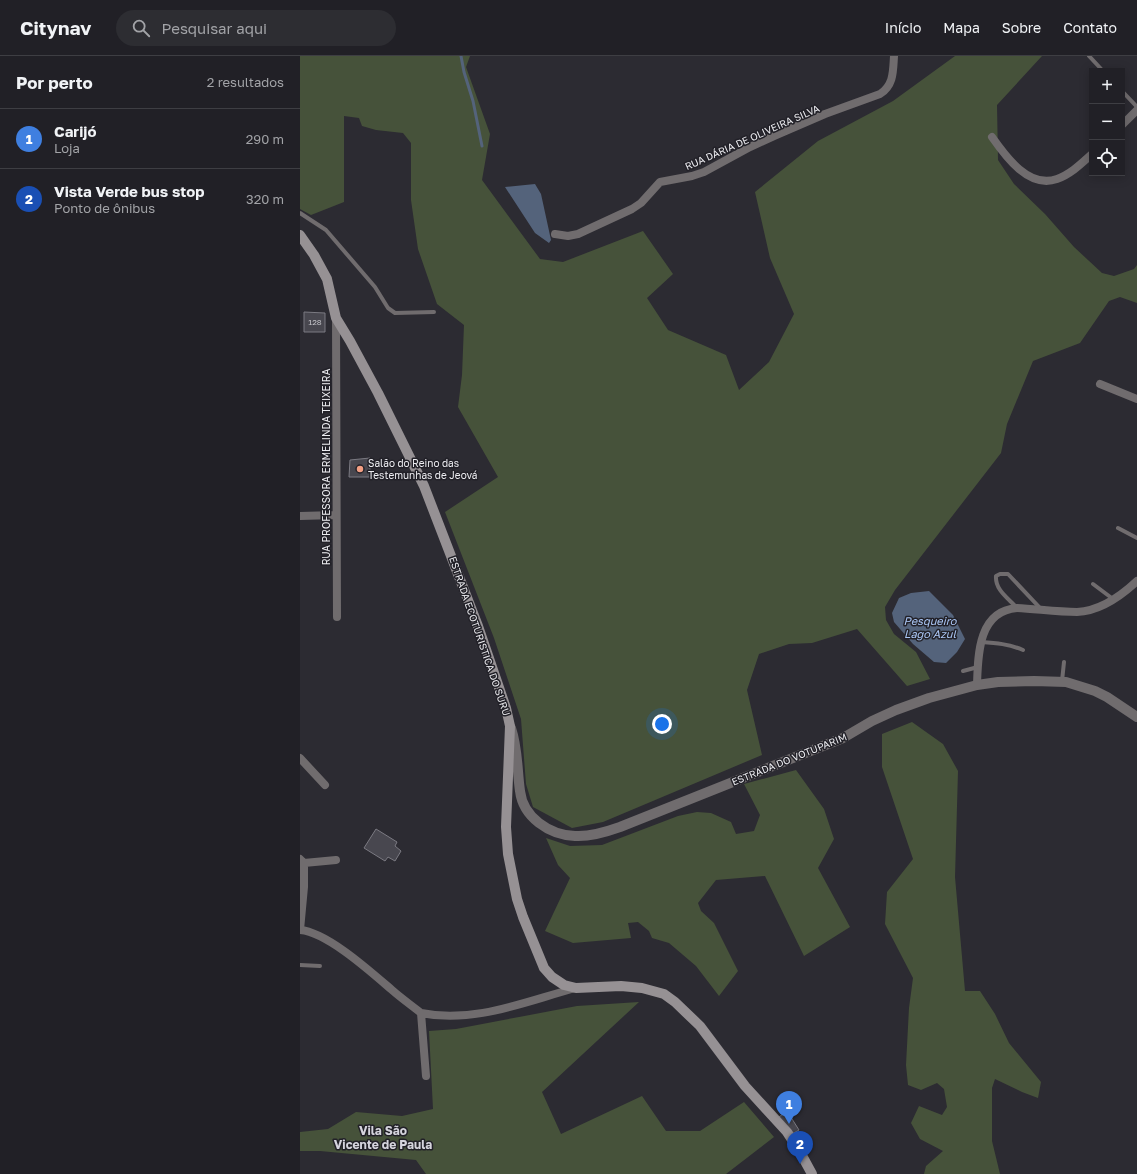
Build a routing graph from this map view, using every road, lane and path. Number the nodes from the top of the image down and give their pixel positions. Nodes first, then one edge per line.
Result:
1 (894, 56) edge
2 (1089, 56) edge
3 (1100, 68) edge
4 (1125, 95) edge
5 (1137, 109) edge
6 (1125, 122) edge
7 (992, 137) dead end
8 (1089, 156) edge
9 (300, 213) edge
10 (555, 234) dead end
11 (300, 235) edge
12 (434, 312) dead end
13 (336, 318) junction
14 (1100, 384) dead end
15 (1137, 399) edge
16 (336, 515) junction
17 (300, 516) edge
18 (1118, 528) dead end
19 (1137, 538) edge
20 (1137, 581) edge
21 (1093, 584) dead end
22 (1113, 600) junction
23 (1017, 608) junction
24 (1041, 609) junction
25 (336, 617) dead end
26 (981, 642) junction
27 (1023, 650) dead end
28 (1064, 662) dead end
29 (978, 668) junction
30 (963, 671) dead end
31 (1062, 682) junction
32 (976, 685) junction
33 (1137, 717) edge
34 (510, 726) junction
35 (300, 758) edge
36 (325, 785) dead end
37 (336, 860) dead end
38 (302, 861) edge
39 (300, 930) edge
40 (300, 965) edge
41 (320, 966) dead end
42 (576, 988) junction
43 (421, 1013) junction
44 (426, 1076) dead end
45 (812, 1174) edge

1 - 10 street, RUA DÁRIA DE OLIVEIRA SILVA
2 - 3 lane
4 - 5 lane
5 - 6 street
7 - 8 street
9 - 12 lane
11 - 13 main road, ESTRADA ECOTURISTICA DO SURU
13 - 16 street, RUA PROFESSORA ERMELINDA TEIXEIRA
13 - 34 main road, ESTRADA ECOTURISTICA DO SURU
14 - 15 street
16 - 17 street
16 - 25 street, RUA PROFESSORA ERMELINDA TEIXEIRA
18 - 19 lane
20 - 22 street
21 - 22 lane
22 - 24 street
23 - 24 street
23 - 24 lane
23 - 26 street
26 - 27 lane
26 - 29 street
28 - 31 lane
29 - 30 lane
29 - 32 street
31 - 32 street, ESTRADA DO VOTUPARIM
31 - 33 street, ESTRADA DO VOTUPARIM
32 - 34 street, ESTRADA DO VOTUPARIM
34 - 42 main road, ESTRADA ECOTURISTICA DO SURU
35 - 36 street
37 - 38 street
38 - 39 street
39 - 43 street
40 - 41 lane
42 - 43 street
42 - 45 main road, ESTRADA ECOTURISTICA DO SURU
43 - 44 street

